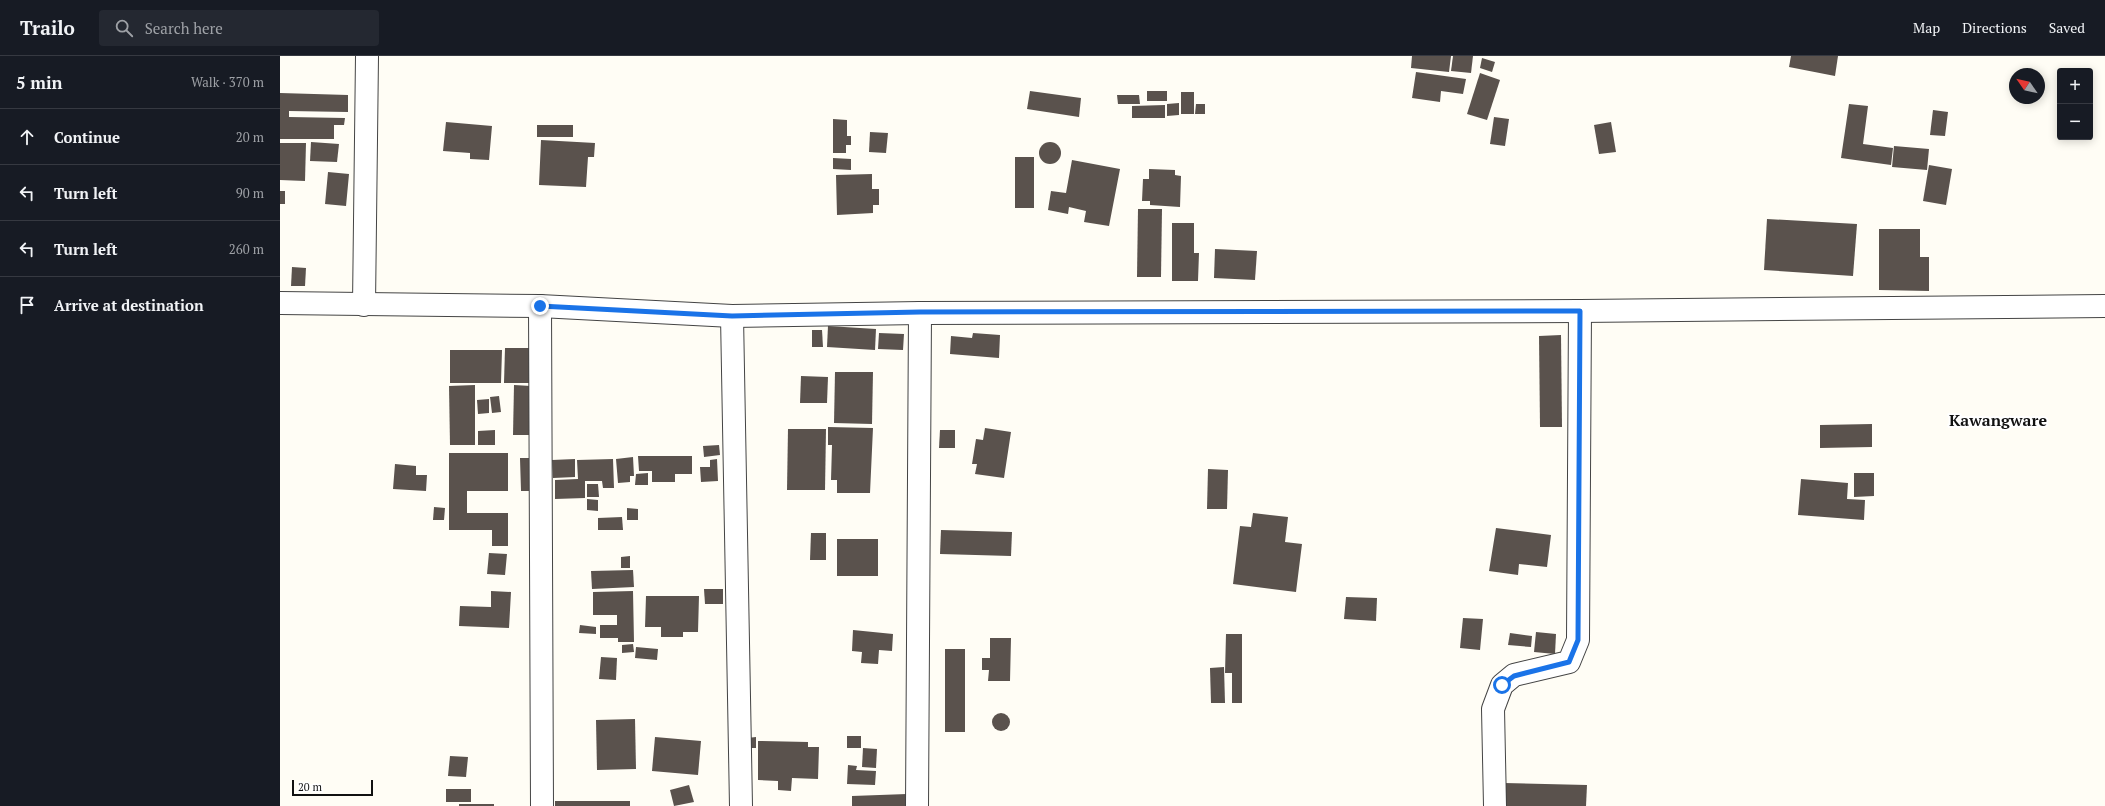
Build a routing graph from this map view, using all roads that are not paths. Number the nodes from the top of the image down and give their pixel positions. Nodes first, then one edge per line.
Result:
1 (367, 56) edge
2 (280, 303) edge
3 (364, 305) junction
4 (540, 306) junction
5 (2105, 306) edge
6 (1580, 311) junction
7 (920, 312) junction
8 (732, 316) junction
9 (542, 806) edge
10 (740, 806) edge
11 (917, 806) edge
12 (1495, 806) edge

1 - 3 street
2 - 3 street
3 - 4 street
4 - 8 street
4 - 9 street
5 - 6 street
6 - 7 street
6 - 12 street
7 - 8 street
7 - 11 street
8 - 10 street

